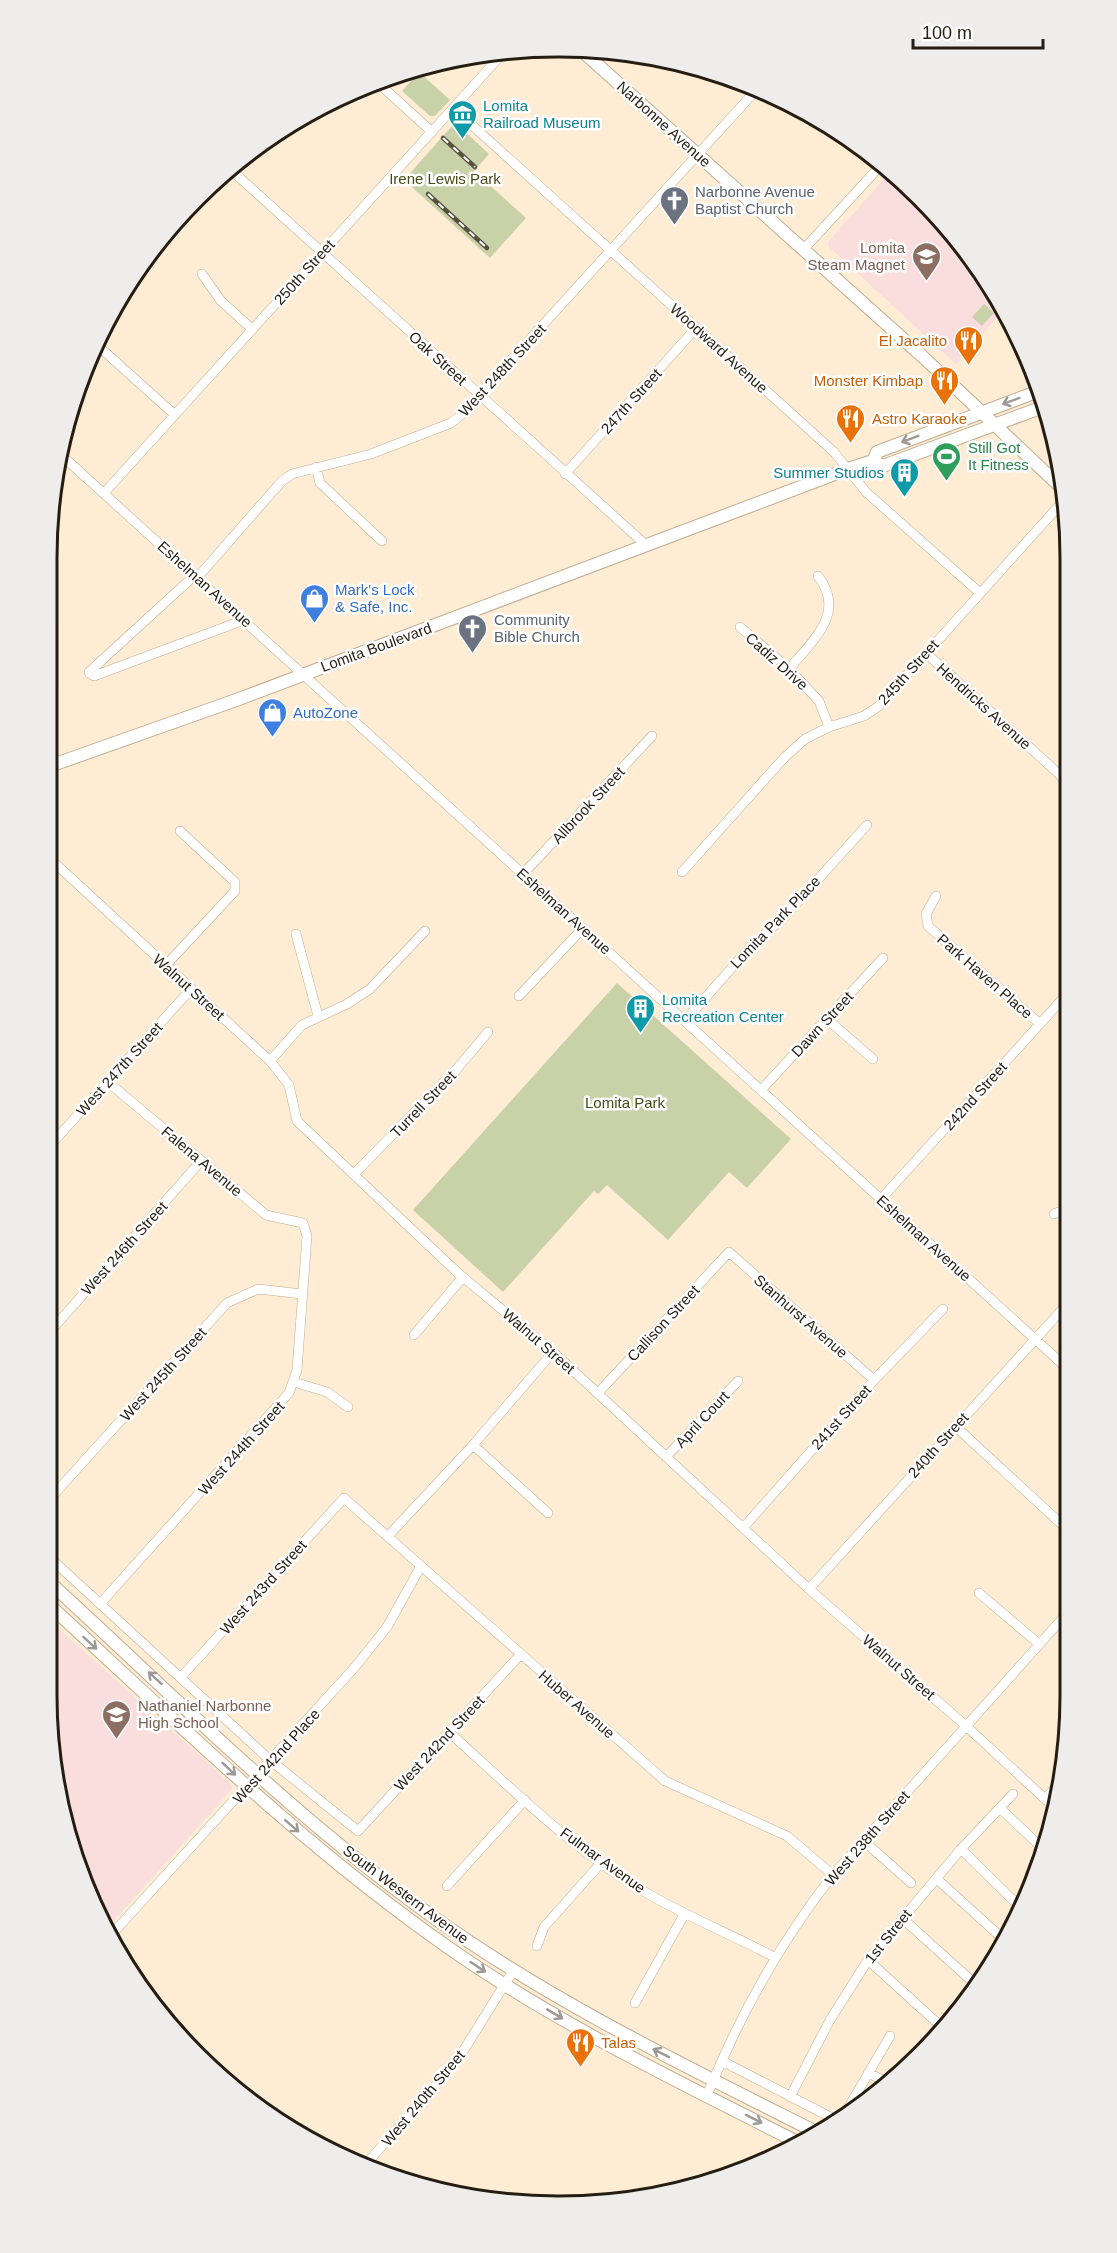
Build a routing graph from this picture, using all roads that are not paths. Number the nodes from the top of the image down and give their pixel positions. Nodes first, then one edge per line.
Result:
1 (590, 58) edge
2 (496, 61) edge
3 (384, 89) edge
4 (751, 96) edge
5 (453, 108) junction
6 (432, 132) junction
7 (698, 153) junction
8 (876, 171) edge
9 (236, 175) edge
10 (611, 250) junction
11 (804, 250) junction
12 (322, 252) junction
13 (202, 274) dead end
14 (696, 328) junction
15 (252, 329) junction
16 (103, 350) edge
17 (1032, 394) edge
18 (480, 396) junction
19 (1037, 409) edge
20 (982, 412) junction
21 (175, 415) junction
22 (996, 424) junction
23 (67, 460) edge
24 (873, 461) junction
25 (316, 467) junction
26 (848, 470) junction
27 (565, 474) junction
28 (1054, 480) edge
29 (104, 493) junction
30 (1057, 508) edge
31 (382, 541) dead end
32 (647, 546) junction
33 (196, 576) junction
34 (818, 576) dead end
35 (980, 593) junction
36 (244, 620) junction
37 (740, 627) dead end
38 (926, 653) junction
39 (789, 669) junction
40 (304, 674) junction
41 (829, 727) junction
42 (652, 735) dead end
43 (57, 763) edge
44 (1060, 775) edge
45 (867, 825) dead end
46 (180, 831) dead end
47 (57, 866) edge
48 (682, 872) dead end
49 (524, 874) junction
50 (936, 896) dead end
51 (583, 928) junction
52 (425, 931) dead end
53 (296, 934) dead end
54 (883, 958) dead end
55 (166, 966) junction
56 (191, 988) junction
57 (519, 996) dead end
58 (1060, 1002) edge
59 (318, 1016) junction
60 (827, 1019) junction
61 (685, 1021) junction
62 (1040, 1024) junction
63 (488, 1032) dead end
64 (873, 1059) dead end
65 (270, 1061) junction
66 (108, 1082) junction
67 (761, 1090) junction
68 (57, 1137) edge
69 (201, 1161) junction
70 (354, 1174) junction
71 (881, 1199) junction
72 (1060, 1212) edge
73 (1054, 1214) dead end
74 (303, 1223) joint
75 (729, 1252) joint
76 (463, 1277) junction
77 (302, 1294) junction
78 (943, 1309) dead end
79 (1060, 1312) edge
80 (57, 1323) edge
81 (414, 1335) dead end
82 (1035, 1340) junction
83 (553, 1352) junction
84 (1060, 1362) edge
85 (874, 1380) junction
86 (738, 1381) dead end
87 (294, 1382) junction
88 (598, 1393) junction
89 (348, 1407) dead end
90 (955, 1426) junction
91 (472, 1445) junction
92 (666, 1457) junction
93 (57, 1490) edge
94 (344, 1498) joint
95 (548, 1513) dead end
96 (1060, 1523) edge
97 (743, 1528) junction
98 (388, 1536) junction
99 (57, 1565) edge
100 (421, 1566) junction
101 (57, 1590) edge
102 (810, 1590) junction
103 (979, 1593) dead end
104 (100, 1604) junction
105 (57, 1613) edge
106 (1060, 1621) edge
107 (1039, 1644) junction
108 (520, 1655) junction
109 (181, 1677) junction
110 (966, 1726) junction
111 (450, 1732) junction
112 (270, 1760) junction
113 (260, 1774) junction
114 (248, 1787) junction
115 (1012, 1794) dead end
116 (1050, 1794) edge
117 (1045, 1799) junction
118 (525, 1800) junction
119 (1048, 1802) edge
120 (1000, 1808) junction
121 (358, 1830) joint
122 (864, 1840) junction
123 (1037, 1843) edge
124 (961, 1849) junction
125 (601, 1863) junction
126 (833, 1875) junction
127 (937, 1879) junction
128 (911, 1883) dead end
129 (447, 1886) dead end
130 (1015, 1902) edge
131 (685, 1913) junction
132 (902, 1918) junction
133 (116, 1930) edge
134 (998, 1935) edge
135 (537, 1946) dead end
136 (776, 1958) junction
137 (868, 1960) junction
138 (513, 1971) junction
139 (970, 1980) edge
140 (505, 1984) junction
141 (635, 2003) dead end
142 (937, 2023) edge
143 (890, 2036) dead end
144 (722, 2061) junction
145 (868, 2073) junction
146 (714, 2079) junction
147 (880, 2079) edge
148 (707, 2095) junction
149 (790, 2097) junction
150 (853, 2100) edge
151 (829, 2116) edge
152 (810, 2129) edge
153 (791, 2139) edge
154 (370, 2159) edge

1 - 7 main road, Narbonne Avenue
2 - 5 street, 250th Street
3 - 6 street
4 - 7 street, West 248th Street
5 - 6 street, 250th Street
5 - 10 street, Woodward Avenue
6 - 12 street, 250th Street
7 - 10 street, West 248th Street
7 - 11 main road, Narbonne Avenue
8 - 11 street
9 - 12 street, Oak Street
10 - 14 street, Woodward Avenue
10 - 18 street, West 248th Street
11 - 20 main road, Narbonne Avenue
12 - 15 street, 250th Street
12 - 18 street, Oak Street
13 - 15 street
14 - 26 street, Woodward Avenue
14 - 27 street, 247th Street
15 - 21 street, 250th Street
16 - 21 street
17 -> 20 main road, Lomita Boulevard
18 - 25 street, West 248th Street
18 - 27 street, Oak Street
19 - 22 main road, Lomita Boulevard
20 - 22 main road, Narbonne Avenue
20 -> 24 main road, Lomita Boulevard
21 - 29 street, 250th Street
22 - 24 main road, Lomita Boulevard
22 - 28 main road, Narbonne Avenue
23 - 29 street, Eshelman Avenue
24 - 26 main road, Lomita Boulevard
25 - 31 street
25 - 33 street, West 248th Street
26 - 32 main road, Lomita Boulevard
26 - 35 street, Woodward Avenue
27 - 32 street, Oak Street
29 - 33 street, Eshelman Avenue
30 - 35 street, 245th Street
32 - 40 main road, Lomita Boulevard
33 - 36 street, Eshelman Avenue
33 - 36 street, West 248th Street
34 - 39 street
35 - 38 street, 245th Street
36 - 40 street, Eshelman Avenue
37 - 39 street, Cadiz Drive
38 - 41 street, 245th Street
38 - 44 street, Hendricks Avenue
39 - 41 street, Cadiz Drive
40 - 43 main road, Lomita Boulevard
40 - 49 street, Eshelman Avenue
41 - 48 street, 245th Street
42 - 49 street, Allbrook Street
45 - 61 street, Lomita Park Place
46 - 55 street
47 - 55 street, Walnut Street
49 - 51 street, Eshelman Avenue
50 - 62 street, Park Haven Place
51 - 57 street
51 - 61 street, Eshelman Avenue
52 - 59 street
53 - 59 street
54 - 60 street, Dawn Street
55 - 56 street, Walnut Street
56 - 65 street, Walnut Street
56 - 66 street, West 247th Street
58 - 62 street, 242nd Street
59 - 65 street
60 - 64 street
60 - 67 street, Dawn Street
61 - 67 street, Eshelman Avenue
62 - 71 street, 242nd Street
63 - 70 street, Turrell Street
65 - 70 street, Walnut Street
66 - 68 street, West 247th Street
66 - 69 street, Falena Avenue
67 - 71 street, Eshelman Avenue
69 - 74 street, Falena Avenue
69 - 80 street, West 246th Street
70 - 76 street, Walnut Street
71 - 82 street, Eshelman Avenue
72 - 73 street
74 - 77 street, West 244th Street
75 - 85 street, Stanhurst Avenue
75 - 88 street, Callison Street
76 - 81 street
76 - 83 street, Walnut Street
77 - 87 street, West 244th Street
77 - 93 street, West 245th Street
78 - 85 street, 241st Street
79 - 82 street, 240th Street
82 - 84 street, Eshelman Avenue
82 - 90 street, 240th Street
83 - 88 street, Walnut Street
83 - 91 street
85 - 97 street, 241st Street
86 - 92 street, April Court
87 - 89 street
87 - 104 street, West 244th Street
88 - 92 street, Walnut Street
90 - 96 street
90 - 102 street, 240th Street
91 - 95 street
91 - 98 street
92 - 97 street, Walnut Street
94 - 98 street, Huber Avenue
94 - 109 street, West 243rd Street
97 - 102 street, Walnut Street
98 - 100 street, Huber Avenue
99 - 104 street, South Western Avenue
100 - 108 street, Huber Avenue
100 - 112 street, West 242nd Place
113 -> 101 main road, South Western Avenue
102 - 110 street, Walnut Street
103 - 107 street
104 - 109 street, South Western Avenue
105 -> 114 main road, South Western Avenue
106 - 107 street, West 238th Street
107 - 110 street, West 238th Street
108 - 111 street, West 242nd Street
108 - 126 street, Huber Avenue
109 - 112 street, South Western Avenue
110 - 117 street, Walnut Street
110 - 122 street, West 238th Street
111 - 118 street, Fulmar Avenue
111 - 121 street, West 242nd Street
112 - 113 street, West 242nd Place
112 - 121 street, South Western Avenue
113 - 114 street, West 242nd Place
113 - 138 main road, South Western Avenue
114 - 133 street, West 242nd Place
114 -> 140 main road, South Western Avenue
115 - 120 street, 1st Street
116 - 117 street
117 - 119 street, Walnut Street
118 - 125 street, Fulmar Avenue
118 - 129 street
120 - 123 street
120 - 124 street, 1st Street
122 - 126 street, West 238th Street
122 - 128 street
124 - 127 street, 1st Street
124 - 130 street
125 - 131 street, Fulmar Avenue
125 - 135 street
126 - 136 street, West 238th Street
127 - 132 street, 1st Street
127 - 134 street
131 - 136 street, Fulmar Avenue
131 - 141 street
132 - 137 street, 1st Street
132 - 139 street
136 - 144 street, West 238th Street
137 - 142 street
137 - 149 street, 1st Street
138 - 140 street, West 240th Street
146 -> 138 main road, South Western Avenue
140 -> 148 main road, South Western Avenue
140 - 154 street, West 240th Street
143 - 145 street
144 - 146 street, West 238th Street
144 - 149 street
145 - 147 street
145 - 150 street
146 - 148 street, West 238th Street
146 - 152 main road, South Western Avenue
148 -> 153 main road, South Western Avenue
149 - 151 street

